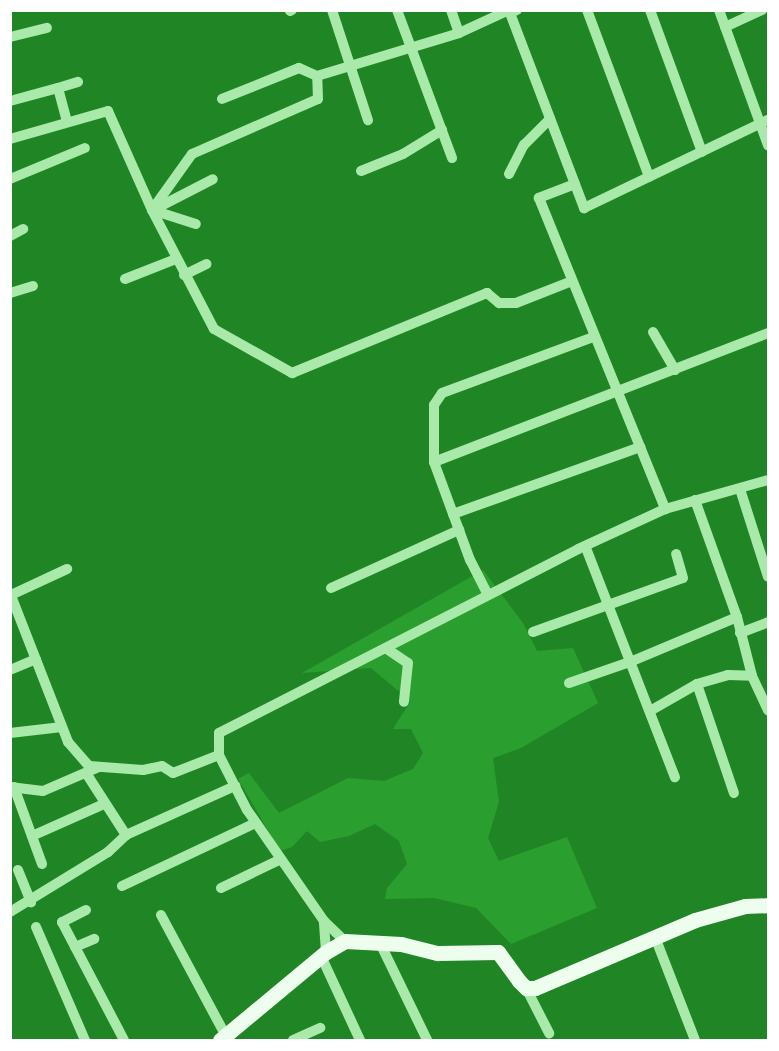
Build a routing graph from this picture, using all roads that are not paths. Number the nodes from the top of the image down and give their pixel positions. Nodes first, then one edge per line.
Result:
1 (332, 10) edge
2 (397, 10) edge
3 (451, 10) edge
4 (587, 10) edge
5 (650, 10) edge
6 (719, 10) edge
7 (762, 10) edge
8 (512, 11) edge
9 (725, 27) junction
10 (47, 28) dead end
11 (459, 33) junction
12 (10, 37) edge
13 (412, 48) junction
14 (351, 67) junction
15 (316, 76) junction
16 (78, 82) dead end
17 (58, 88) junction
18 (222, 99) dead end
19 (10, 100) edge
20 (550, 119) junction
21 (368, 120) dead end
22 (67, 122) junction
23 (764, 122) edge
24 (442, 130) junction
25 (10, 139) edge
26 (768, 145) edge
27 (85, 148) dead end
28 (702, 152) junction
29 (452, 158) dead end
30 (361, 171) dead end
31 (509, 174) dead end
32 (650, 177) junction
33 (10, 179) edge
34 (213, 179) dead end
35 (575, 184) junction
36 (152, 210) junction
37 (196, 224) dead end
38 (23, 229) dead end
39 (10, 236) edge
40 (176, 260) junction
41 (207, 264) dead end
42 (183, 275) junction
43 (125, 279) dead end
44 (572, 281) junction
45 (33, 285) dead end
46 (10, 293) edge
47 (653, 332) dead end
48 (768, 333) edge
49 (593, 337) junction
50 (675, 370) junction
51 (618, 392) junction
52 (640, 447) junction
53 (434, 462) junction
54 (768, 480) edge
55 (740, 489) junction
56 (695, 500) junction
57 (665, 509) junction
58 (453, 514) junction
59 (459, 531) junction
60 (586, 548) junction
61 (676, 554) dead end
62 (67, 569) dead end
63 (768, 577) edge
64 (331, 588) dead end
65 (11, 594) edge
66 (488, 595) junction
67 (610, 605) junction
68 (737, 616) junction
69 (768, 622) edge
70 (533, 632) dead end
71 (740, 633) junction
72 (387, 649) junction
73 (36, 659) junction
74 (630, 662) junction
75 (10, 670) edge
76 (752, 676) junction
77 (568, 683) dead end
78 (697, 684) junction
79 (404, 702) dead end
80 (650, 711) junction
81 (768, 711) edge
82 (62, 727) junction
83 (10, 734) edge
84 (219, 755) junction
85 (99, 767) junction
86 (86, 773) junction
87 (675, 777) dead end
88 (235, 786) junction
89 (12, 787) edge
90 (734, 793) dead end
91 (104, 804) junction
92 (255, 823) junction
93 (126, 835) junction
94 (32, 836) junction
95 (279, 860) junction
96 (42, 864) dead end
97 (18, 870) dead end
98 (122, 886) dead end
99 (221, 888) dead end
100 (31, 902) junction
101 (768, 905) edge
102 (86, 910) dead end
103 (10, 912) edge
104 (161, 915) dead end
105 (324, 921) junction
106 (36, 927) dead end
107 (655, 937) junction
108 (94, 939) dead end
109 (345, 941) junction
110 (380, 943) junction
111 (75, 947) junction
112 (323, 954) junction
113 (526, 987) junction
114 (320, 1028) dead end
115 (549, 1033) dead end
116 (225, 1039) edge
117 (85, 1041) edge
118 (124, 1041) edge
119 (293, 1041) edge
120 (360, 1041) edge
121 (427, 1041) edge
122 (695, 1041) edge

1 - 14 street
2 - 13 street
3 - 11 street
4 - 32 street
5 - 28 street
6 - 9 street
7 - 9 street
8 - 11 street
8 - 20 street
9 - 23 street
10 - 12 street
11 - 13 street
13 - 14 street
13 - 24 street
14 - 15 street
14 - 21 street
15 - 18 street
15 - 36 street
16 - 17 street
17 - 19 street
17 - 22 street
20 - 31 street
20 - 35 street
22 - 25 street
22 - 36 street
23 - 26 street
23 - 28 street
24 - 29 street
24 - 30 street
27 - 33 street
28 - 32 street
32 - 35 street
34 - 36 street
35 - 44 street
36 - 37 street
36 - 40 street
38 - 39 street
40 - 42 street
40 - 43 street
41 - 42 street
42 - 44 street
44 - 49 street
45 - 46 street
47 - 50 street
48 - 50 street
49 - 51 street
49 - 53 street
50 - 51 street
51 - 52 street
51 - 53 street
52 - 57 street
52 - 58 street
53 - 58 street
54 - 55 street
55 - 56 street
55 - 63 street
56 - 57 street
56 - 68 street
57 - 60 street
58 - 59 street
59 - 64 street
59 - 66 street
60 - 66 street
60 - 67 street
61 - 67 street
62 - 65 street
65 - 73 street
66 - 72 street
67 - 70 street
67 - 74 street
68 - 71 street
68 - 74 street
69 - 71 street
71 - 76 street
72 - 79 street
72 - 84 street
73 - 75 street
73 - 82 street
74 - 77 street
74 - 80 street
76 - 78 street
76 - 81 street
78 - 80 street
78 - 90 street
80 - 87 street
82 - 83 street
82 - 85 street
84 - 85 street
84 - 88 street
85 - 86 street
86 - 89 street
86 - 91 street
88 - 92 street
88 - 93 street
89 - 94 street
91 - 93 street
91 - 94 street
92 - 95 street
92 - 98 street
93 - 100 street
94 - 96 street
95 - 99 street
95 - 105 street
97 - 100 street
100 - 103 street
101 - 107 main road
102 - 111 street
104 - 116 street
105 - 109 street
105 - 112 street
106 - 117 street
107 - 113 main road
107 - 122 street
108 - 111 street
109 - 110 main road
109 - 112 main road
110 - 113 main road
110 - 121 street
111 - 118 street
112 - 116 main road
112 - 120 street
113 - 115 street
114 - 119 street

